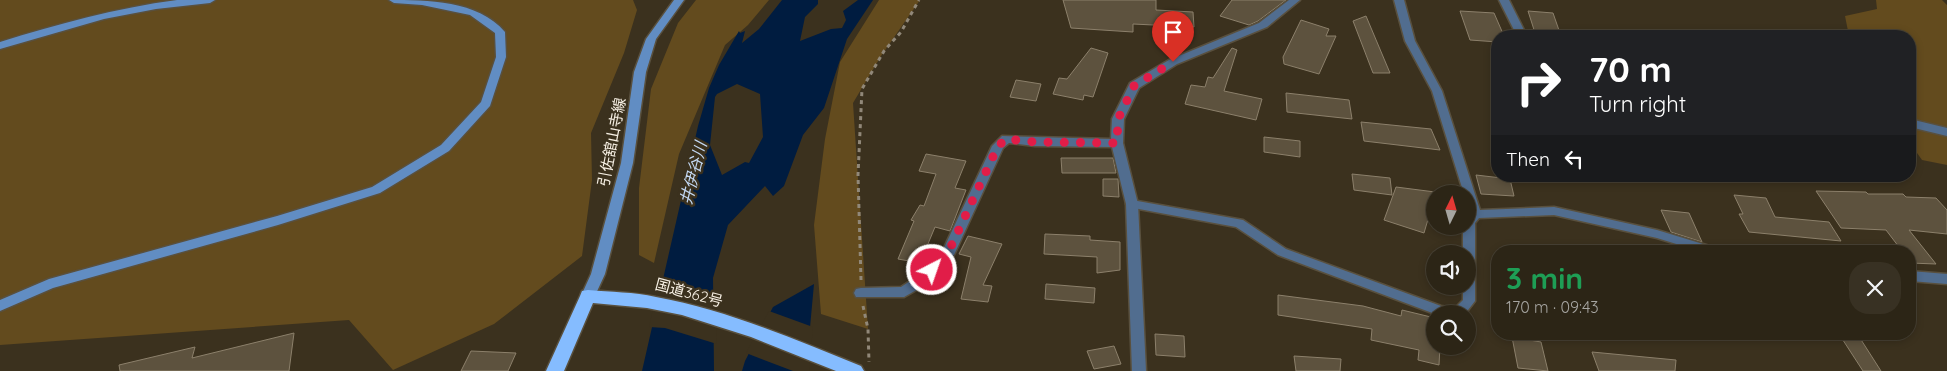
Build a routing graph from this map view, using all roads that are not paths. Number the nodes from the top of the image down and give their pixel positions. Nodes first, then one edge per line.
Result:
1 (210, 0) edge
2 (394, 0) edge
3 (679, 0) edge
4 (1295, 0) edge
5 (1399, 0) edge
6 (1504, 0) edge
7 (1519, 30) edge
8 (0, 46) edge
9 (1916, 124) edge
10 (1947, 132) edge
11 (1117, 143) junction
12 (1467, 185) edge
13 (1132, 204) junction
14 (1476, 214) edge
15 (1469, 235) edge
16 (1693, 245) edge
17 (1916, 276) edge
18 (1947, 279) edge
19 (861, 294) road end
20 (588, 296) junction
21 (0, 306) edge
22 (849, 369) edge
23 (555, 371) edge
24 (1140, 371) edge

1 - 8 street
2 - 21 street
3 - 20 street, 引佐舘山寺線
4 - 11 street
5 - 12 lane
6 - 7 street
9 - 10 street
11 - 13 street
11 - 19 street
13 - 15 lane
13 - 24 street
14 - 16 lane
17 - 18 lane
20 - 22 highway, 国道362号
20 - 23 highway

